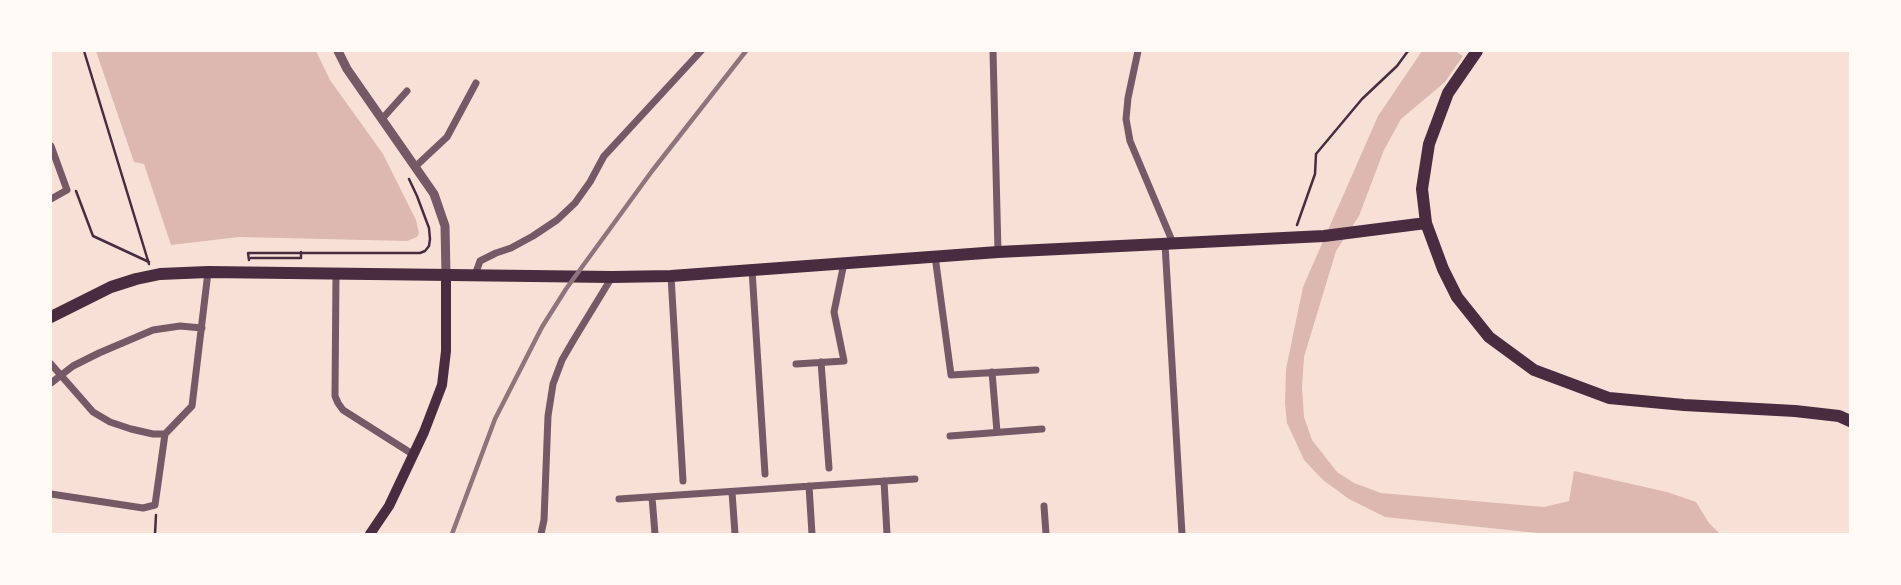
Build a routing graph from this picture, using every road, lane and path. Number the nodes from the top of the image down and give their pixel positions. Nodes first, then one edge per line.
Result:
1 (84, 51) edge
2 (338, 51) edge
3 (701, 51) edge
4 (993, 51) edge
5 (1138, 51) edge
6 (1408, 51) edge
7 (1477, 51) edge
8 (477, 83) dead end
9 (407, 90) dead end
10 (382, 119) junction
11 (51, 146) edge
12 (416, 166) junction
13 (405, 172) dead end
14 (74, 187) dead end
15 (51, 199) edge
16 (1426, 223) junction
17 (1292, 237) junction
18 (1169, 243) junction
19 (998, 252) junction
20 (301, 253) junction
21 (935, 256) junction
22 (149, 262) junction
23 (844, 263) junction
24 (150, 267) dead end
25 (752, 269) junction
26 (208, 272) junction
27 (336, 273) junction
28 (446, 274) junction
29 (475, 275) junction
30 (671, 275) junction
31 (612, 277) junction
32 (51, 317) edge
33 (202, 328) junction
34 (821, 362) junction
35 (51, 364) edge
36 (796, 364) dead end
37 (1036, 370) dead end
38 (992, 372) junction
39 (60, 374) junction
40 (51, 383) edge
41 (1847, 417) edge
42 (1042, 429) dead end
43 (997, 432) junction
44 (165, 434) junction
45 (950, 436) dead end
46 (414, 455) junction
47 (829, 468) dead end
48 (765, 474) dead end
49 (915, 479) dead end
50 (683, 481) dead end
51 (884, 481) junction
52 (809, 486) junction
53 (732, 492) junction
54 (51, 494) edge
55 (652, 497) junction
56 (619, 499) dead end
57 (155, 505) junction
58 (1044, 506) dead end
59 (155, 534) edge
60 (370, 534) edge
61 (541, 534) edge
62 (655, 534) edge
63 (735, 534) edge
64 (812, 534) edge
65 (887, 534) edge
66 (1046, 534) edge
67 (1182, 534) edge

1 - 22 path
2 - 10 street
3 - 29 street
4 - 19 street
5 - 18 street
6 - 17 path
7 - 16 main road
8 - 12 street
9 - 10 street
10 - 12 street
11 - 15 street
12 - 28 street
13 - 20 path
14 - 22 path
16 - 17 main road
16 - 41 main road
17 - 18 main road
18 - 19 main road
18 - 67 street
19 - 21 main road
20 - 20 path
21 - 23 main road
21 - 38 street
22 - 24 path
23 - 25 main road
23 - 34 street
25 - 30 main road
25 - 48 street
26 - 27 main road
26 - 32 main road
26 - 33 street
27 - 28 main road
27 - 46 street
28 - 29 main road
28 - 46 main road
29 - 31 main road
30 - 31 main road
30 - 50 street
31 - 61 street
33 - 39 street
33 - 44 street
34 - 36 street
34 - 47 street
35 - 39 street
37 - 38 street
38 - 43 street
39 - 40 street
39 - 44 street
42 - 43 street
43 - 45 street
44 - 57 street
46 - 60 main road
49 - 51 street
51 - 52 street
51 - 65 street
52 - 53 street
52 - 64 street
53 - 55 street
53 - 63 street
54 - 57 street
55 - 56 street
55 - 62 street
57 - 59 path
58 - 66 street

